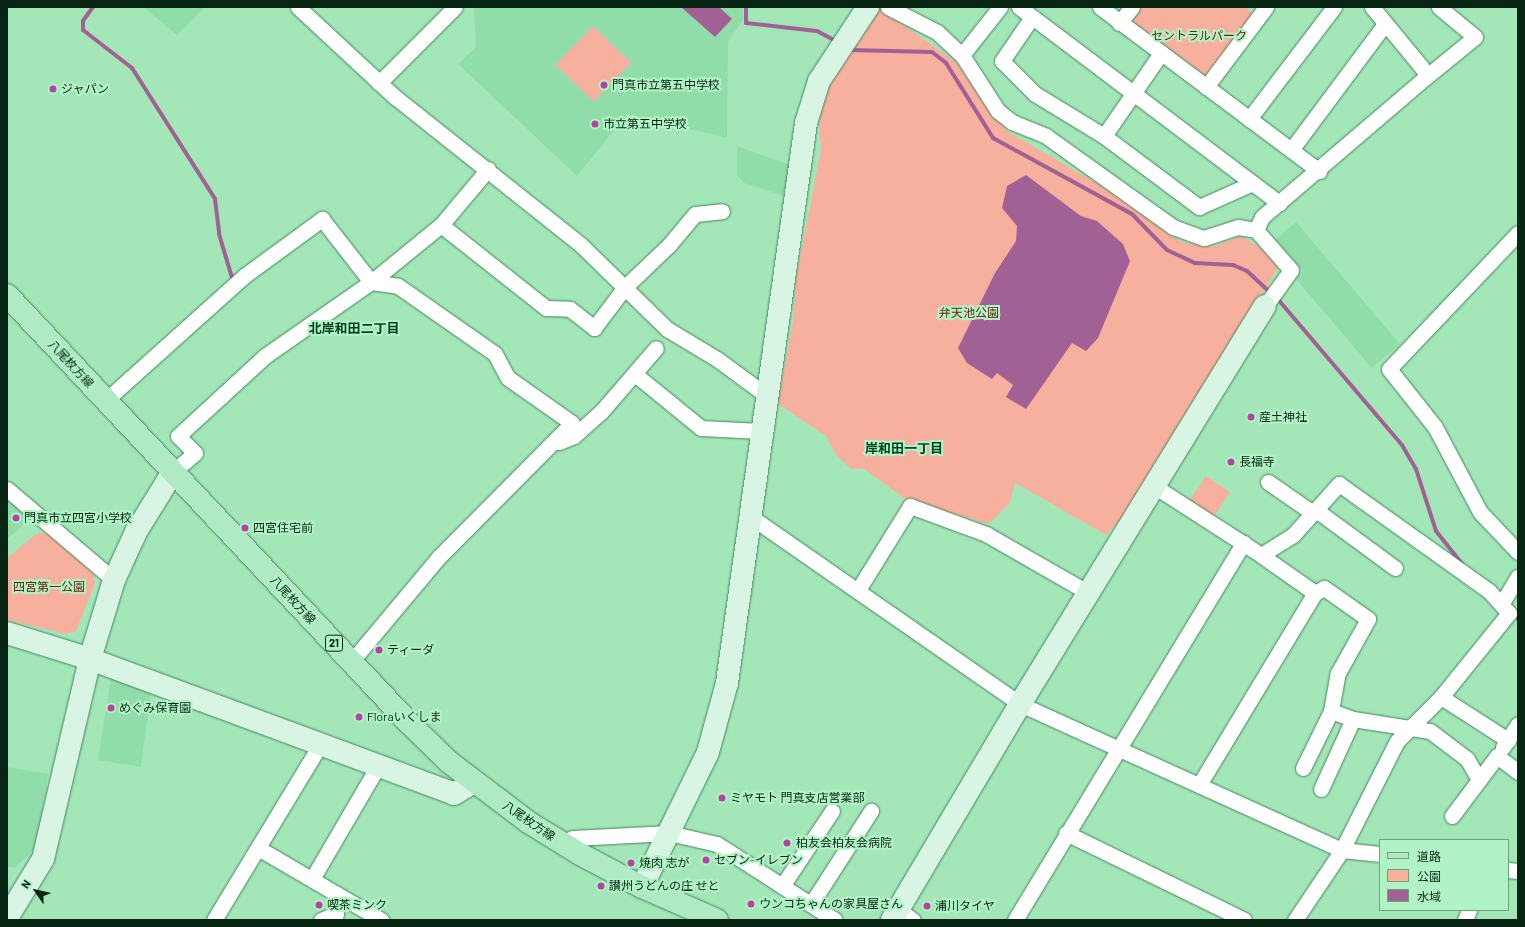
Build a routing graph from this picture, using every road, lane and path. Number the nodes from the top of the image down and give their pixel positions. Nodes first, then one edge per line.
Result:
1 (298, 7) edge
2 (455, 7) edge
3 (868, 7) edge
4 (888, 7) edge
5 (1000, 7) edge
6 (1019, 7) edge
7 (1100, 7) edge
8 (1132, 7) edge
9 (1266, 7) edge
10 (1334, 7) edge
11 (1372, 7) edge
12 (1439, 7) edge
13 (1032, 17) junction
14 (1119, 23) junction
15 (1385, 24) junction
16 (1161, 53) junction
17 (962, 55) junction
18 (1426, 77) junction
19 (379, 83) junction
20 (1206, 87) junction
21 (1134, 94) junction
22 (1249, 119) junction
23 (1104, 136) junction
24 (1291, 150) junction
25 (488, 169) junction
26 (1319, 171) junction
27 (1253, 183) junction
28 (1279, 203) junction
29 (722, 211) dead end
30 (441, 225) junction
31 (1256, 230) junction
32 (1518, 233) edge
33 (371, 282) junction
34 (625, 287) junction
35 (7, 295) edge
36 (1265, 306) joint
37 (656, 348) dead end
38 (636, 375) junction
39 (766, 395) junction
40 (106, 400) junction
41 (761, 432) junction
42 (549, 446) junction
43 (173, 472) junction
44 (1268, 482) dead end
45 (1154, 486) junction
46 (7, 489) edge
47 (1314, 512) junction
48 (751, 517) junction
49 (1243, 542) junction
50 (1518, 552) edge
51 (1261, 555) junction
52 (1395, 568) dead end
53 (1518, 576) edge
54 (114, 580) junction
55 (858, 590) junction
56 (1089, 593) junction
57 (1314, 593) junction
58 (1510, 610) edge
59 (7, 633) edge
60 (90, 659) junction
61 (352, 661) junction
62 (1441, 697) junction
63 (1020, 704) junction
64 (1331, 711) junction
65 (1352, 719) junction
66 (1518, 724) edge
67 (1408, 728) junction
68 (1508, 740) junction
69 (320, 745) junction
70 (1117, 747) junction
71 (1497, 756) junction
72 (378, 766) junction
73 (1303, 768) dead end
74 (1518, 772) edge
75 (1479, 780) junction
76 (474, 782) junction
77 (1199, 785) junction
78 (1321, 789) dead end
79 (832, 811) dead end
80 (872, 811) dead end
81 (1452, 816) dead end
82 (669, 833) junction
83 (1066, 833) junction
84 (561, 843) junction
85 (258, 848) junction
86 (1342, 850) junction
87 (1379, 854) edge
88 (312, 879) junction
89 (782, 886) junction
90 (642, 887) junction
91 (337, 894) junction
92 (811, 904) junction
93 (694, 915) edge
94 (901, 917) edge
95 (8, 919) edge
96 (214, 920) edge
97 (321, 920) edge
98 (381, 920) edge
99 (718, 920) edge
100 (835, 920) edge
101 (1015, 920) edge
102 (1244, 920) edge
103 (1295, 920) edge

1 - 19 street
2 - 19 street
3 - 39 street
4 - 17 street
5 - 17 street
6 - 13 street
7 - 14 street
8 - 14 street
9 - 20 street
10 - 22 street
11 - 15 street
12 - 18 street
13 - 21 street
13 - 23 street
14 - 16 street
15 - 18 street
15 - 24 street
16 - 20 street
16 - 21 street
17 - 31 street
18 - 26 street
19 - 25 street
20 - 22 street
21 - 23 street
21 - 27 street
22 - 24 street
23 - 27 street
24 - 26 street
25 - 30 street
25 - 34 street
26 - 28 street
27 - 28 street
28 - 31 street
29 - 34 street
30 - 33 street
30 - 34 street
31 - 36 street
32 - 50 street
33 - 40 street
33 - 42 street
33 - 43 street
34 - 39 street
35 - 40 main road, 八尾枚方線 / 21
36 - 45 street
37 - 38 street
38 - 41 street
38 - 42 street
39 - 41 street
40 - 43 main road, 八尾枚方線 / 21
41 - 48 street
42 - 61 street
43 - 54 street
43 - 61 main road, 八尾枚方線 / 21
44 - 47 street
45 - 49 street
45 - 56 street
46 - 54 street
47 - 51 street
47 - 52 street
47 - 58 street
48 - 55 street
48 - 82 street
49 - 51 street
49 - 70 street
51 - 57 street
53 - 58 street
54 - 60 street
55 - 56 street
55 - 63 street
56 - 63 street
57 - 64 street
57 - 77 street
58 - 62 street
59 - 60 street
60 - 69 street
60 - 95 street
61 - 76 main road, 八尾枚方線 / 21
62 - 67 street
62 - 68 street
63 - 70 street
63 - 94 street
64 - 65 street
64 - 73 street
65 - 67 street
65 - 78 street
66 - 68 street
67 - 75 street
67 - 86 street
68 - 71 street
69 - 72 street
69 - 85 street
70 - 77 street
70 - 83 street
71 - 74 street
71 - 75 street
72 - 76 street
72 - 88 street
75 - 81 street
76 - 84 main road, 八尾枚方線 / 21
77 - 86 street
79 - 89 street
80 - 92 street
82 - 84 street
82 - 89 street
82 - 90 street
83 - 101 street
83 - 102 street
84 - 90 main road, 八尾枚方線 / 21
85 - 88 street
85 - 96 street
86 - 87 street
86 - 103 street
88 - 91 street
89 - 92 street
90 - 93 main road, 八尾枚方線 / 21
91 - 97 street
91 - 98 street
92 - 100 street
93 - 99 main road, 八尾枚方線 / 21

